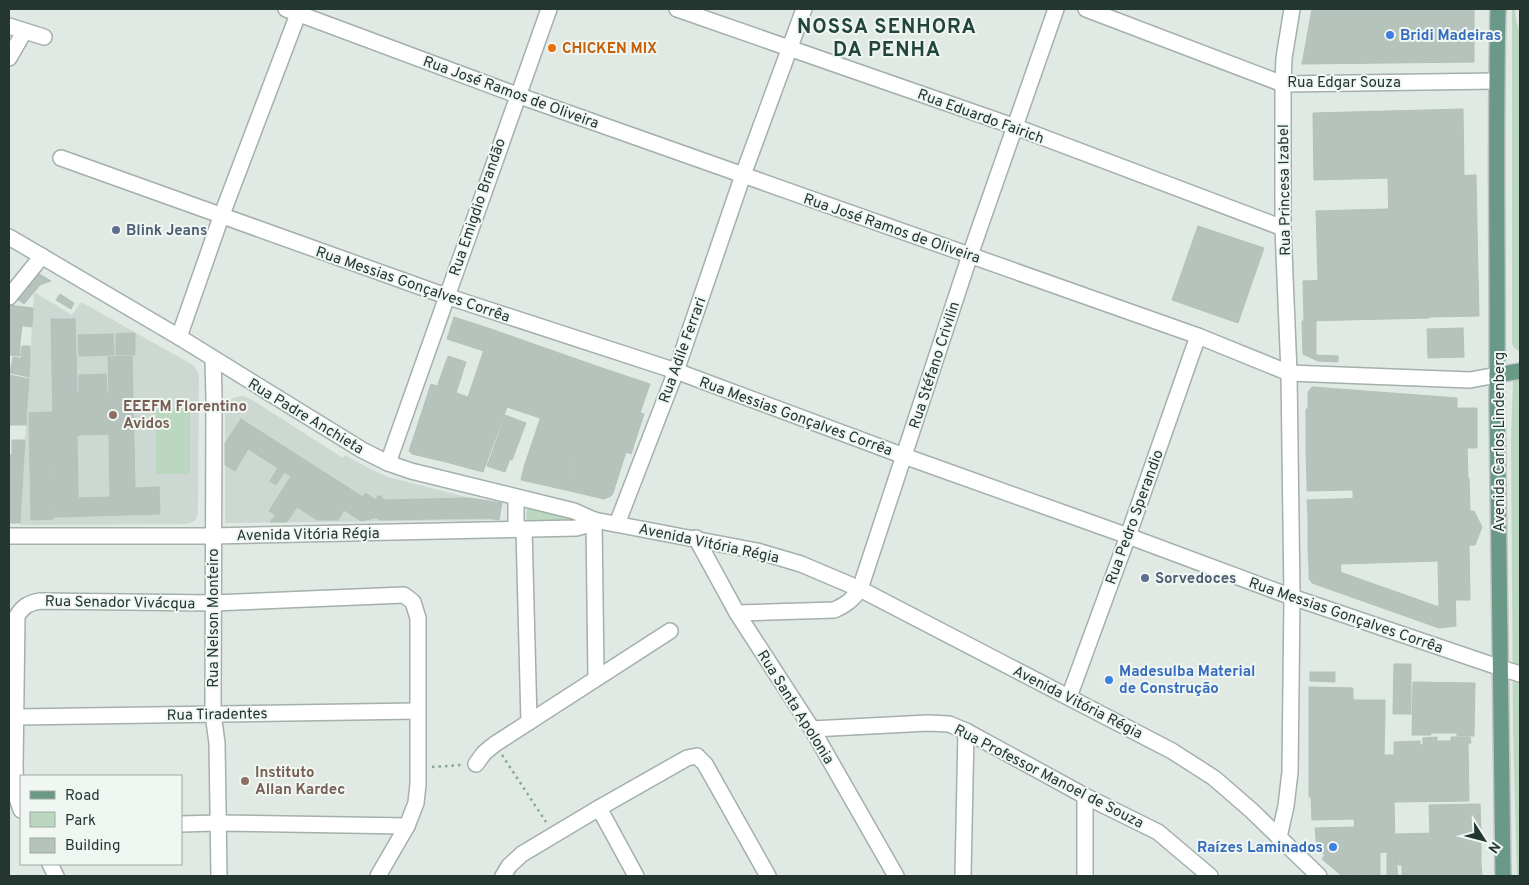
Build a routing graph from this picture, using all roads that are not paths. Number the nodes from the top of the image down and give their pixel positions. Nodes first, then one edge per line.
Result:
1 (549, 9) edge
2 (677, 9) edge
3 (804, 9) edge
4 (1056, 9) edge
5 (1086, 9) edge
6 (1292, 9) edge
7 (1498, 9) edge
8 (295, 10) edge
9 (9, 26) edge
10 (24, 32) junction
11 (44, 37) dead end
12 (790, 49) junction
13 (9, 58) edge
14 (1496, 81) junction
15 (1283, 84) junction
16 (517, 95) junction
17 (1013, 126) junction
18 (61, 158) dead end
19 (743, 175) junction
20 (221, 217) junction
21 (1283, 228) junction
22 (9, 237) edge
23 (970, 255) junction
24 (42, 256) junction
25 (446, 296) junction
26 (9, 297) edge
27 (1198, 336) junction
28 (179, 337) junction
29 (213, 359) junction
30 (676, 371) junction
31 (1520, 371) edge
32 (1289, 373) junction
33 (1498, 375) junction
34 (904, 456) junction
35 (388, 463) junction
36 (516, 497) junction
37 (594, 520) junction
38 (617, 524) junction
39 (520, 529) junction
40 (9, 536) edge
41 (213, 536) junction
42 (1128, 536) junction
43 (696, 538) junction
44 (860, 589) junction
45 (1292, 597) junction
46 (213, 603) junction
47 (737, 613) junction
48 (670, 631) dead end
49 (1500, 668) junction
50 (1520, 674) edge
51 (596, 678) junction
52 (1069, 697) junction
53 (417, 711) junction
54 (213, 714) junction
55 (16, 717) junction
56 (529, 722) junction
57 (812, 729) junction
58 (966, 731) junction
59 (476, 764) road end
60 (1085, 796) junction
61 (20, 807) edge
62 (599, 808) junction
63 (218, 823) junction
64 (182, 824) edge
65 (407, 826) junction
66 (1279, 837) junction
67 (1206, 874) edge
68 (219, 876) edge
69 (378, 876) edge
70 (503, 876) edge
71 (636, 876) edge
72 (768, 876) edge
73 (896, 876) edge
74 (963, 876) edge
75 (1085, 876) edge
76 (1319, 876) edge
77 (1503, 876) edge

1 - 16 street, Rua Emigdio Brandão
2 - 12 street, Rua Eduardo Fairich
3 - 12 street, Rua Adile Ferrari
4 - 17 street, Rua Stéfano Crivilin
5 - 15 street, Rua Edgar Souza
6 - 15 street, Rua Princesa Izabel
7 - 14 main road, Avenida Carlos Lindenberg
8 - 16 street, Rua José Ramos de Oliveira
8 - 20 street
9 - 10 street
10 - 11 street
10 - 13 street
12 - 17 street, Rua Eduardo Fairich
12 - 19 street, Rua Adile Ferrari
14 - 15 street, Rua Edgar Souza
14 - 33 main road, Avenida Carlos Lindenberg
15 - 21 street, Rua Princesa Izabel
16 - 19 street, Rua José Ramos de Oliveira
16 - 25 street, Rua Emigdio Brandão
17 - 21 street, Rua Eduardo Fairich
17 - 23 street, Rua Stéfano Crivilin
18 - 20 street, Rua Messias Gonçalves Corrêa
19 - 23 street, Rua José Ramos de Oliveira
19 - 30 street, Rua Adile Ferrari
20 - 25 street, Rua Messias Gonçalves Corrêa
20 - 28 street
21 - 32 street, Rua Princesa Izabel
22 - 24 street, Rua Padre Anchieta
23 - 27 street, Rua José Ramos de Oliveira
23 - 34 street, Rua Stéfano Crivilin
24 - 26 street
24 - 28 street, Rua Padre Anchieta
25 - 30 street, Rua Messias Gonçalves Corrêa
25 - 35 street, Rua Emigdio Brandão
27 - 32 street, Rua José Ramos de Oliveira
27 - 42 street, Rua Pedro Sperandio
28 - 29 street, Rua Padre Anchieta
29 - 35 street, Rua Padre Anchieta
29 - 41 street, Rua Nelson Monteiro
30 - 34 street, Rua Messias Gonçalves Corrêa
30 - 38 street, Rua Adile Ferrari
31 - 33 main road
32 - 33 street, Rua José Ramos de Oliveira
32 - 45 street, Rua Princesa Izabel
33 - 49 main road, Avenida Carlos Lindenberg
34 - 42 street, Rua Messias Gonçalves Corrêa
34 - 44 street, Rua Stéfano Crivilin
35 - 36 street, Rua Padre Anchieta
36 - 37 street, Rua Padre Anchieta
36 - 39 street
37 - 38 street, Avenida Vitória Régia
37 - 39 street, Avenida Vitória Régia
37 - 51 street
38 - 43 street, Avenida Vitória Régia
39 - 41 street, Avenida Vitória Régia
39 - 56 street
40 - 41 street, Avenida Vitória Régia
41 - 46 street, Rua Nelson Monteiro
42 - 45 street, Rua Messias Gonçalves Corrêa
42 - 52 street, Rua Pedro Sperandio
43 - 44 street, Avenida Vitória Régia
43 - 47 street, Rua Santa Apolonia
44 - 47 street
44 - 52 street, Avenida Vitória Régia
45 - 49 street, Rua Messias Gonçalves Corrêa
45 - 66 street, Rua Princesa Izabel
46 - 53 street, Rua Senador Vivácqua
46 - 54 street, Rua Nelson Monteiro
46 - 55 street, Rua Senador Vivácqua
47 - 57 street, Rua Santa Apolonia
48 - 51 street
49 - 50 street, Rua Messias Gonçalves Corrêa
49 - 77 main road, Avenida Carlos Lindenberg
51 - 56 street
52 - 66 street, Avenida Vitória Régia
53 - 54 street, Rua Tiradentes
53 - 65 street
54 - 55 street, Rua Tiradentes
54 - 63 street, Rua Nelson Monteiro
55 - 61 street
56 - 59 street
57 - 58 street, Rua Professor Manoel de Souza
57 - 73 street, Rua Santa Apolonia
58 - 60 street, Rua Professor Manoel de Souza
58 - 74 street
60 - 67 street, Rua Professor Manoel de Souza
60 - 75 street
62 - 70 street
62 - 71 street
62 - 72 street
63 - 64 street
63 - 65 street
63 - 68 street, Rua Nelson Monteiro
65 - 69 street
66 - 76 street, Avenida Vitória Régia

